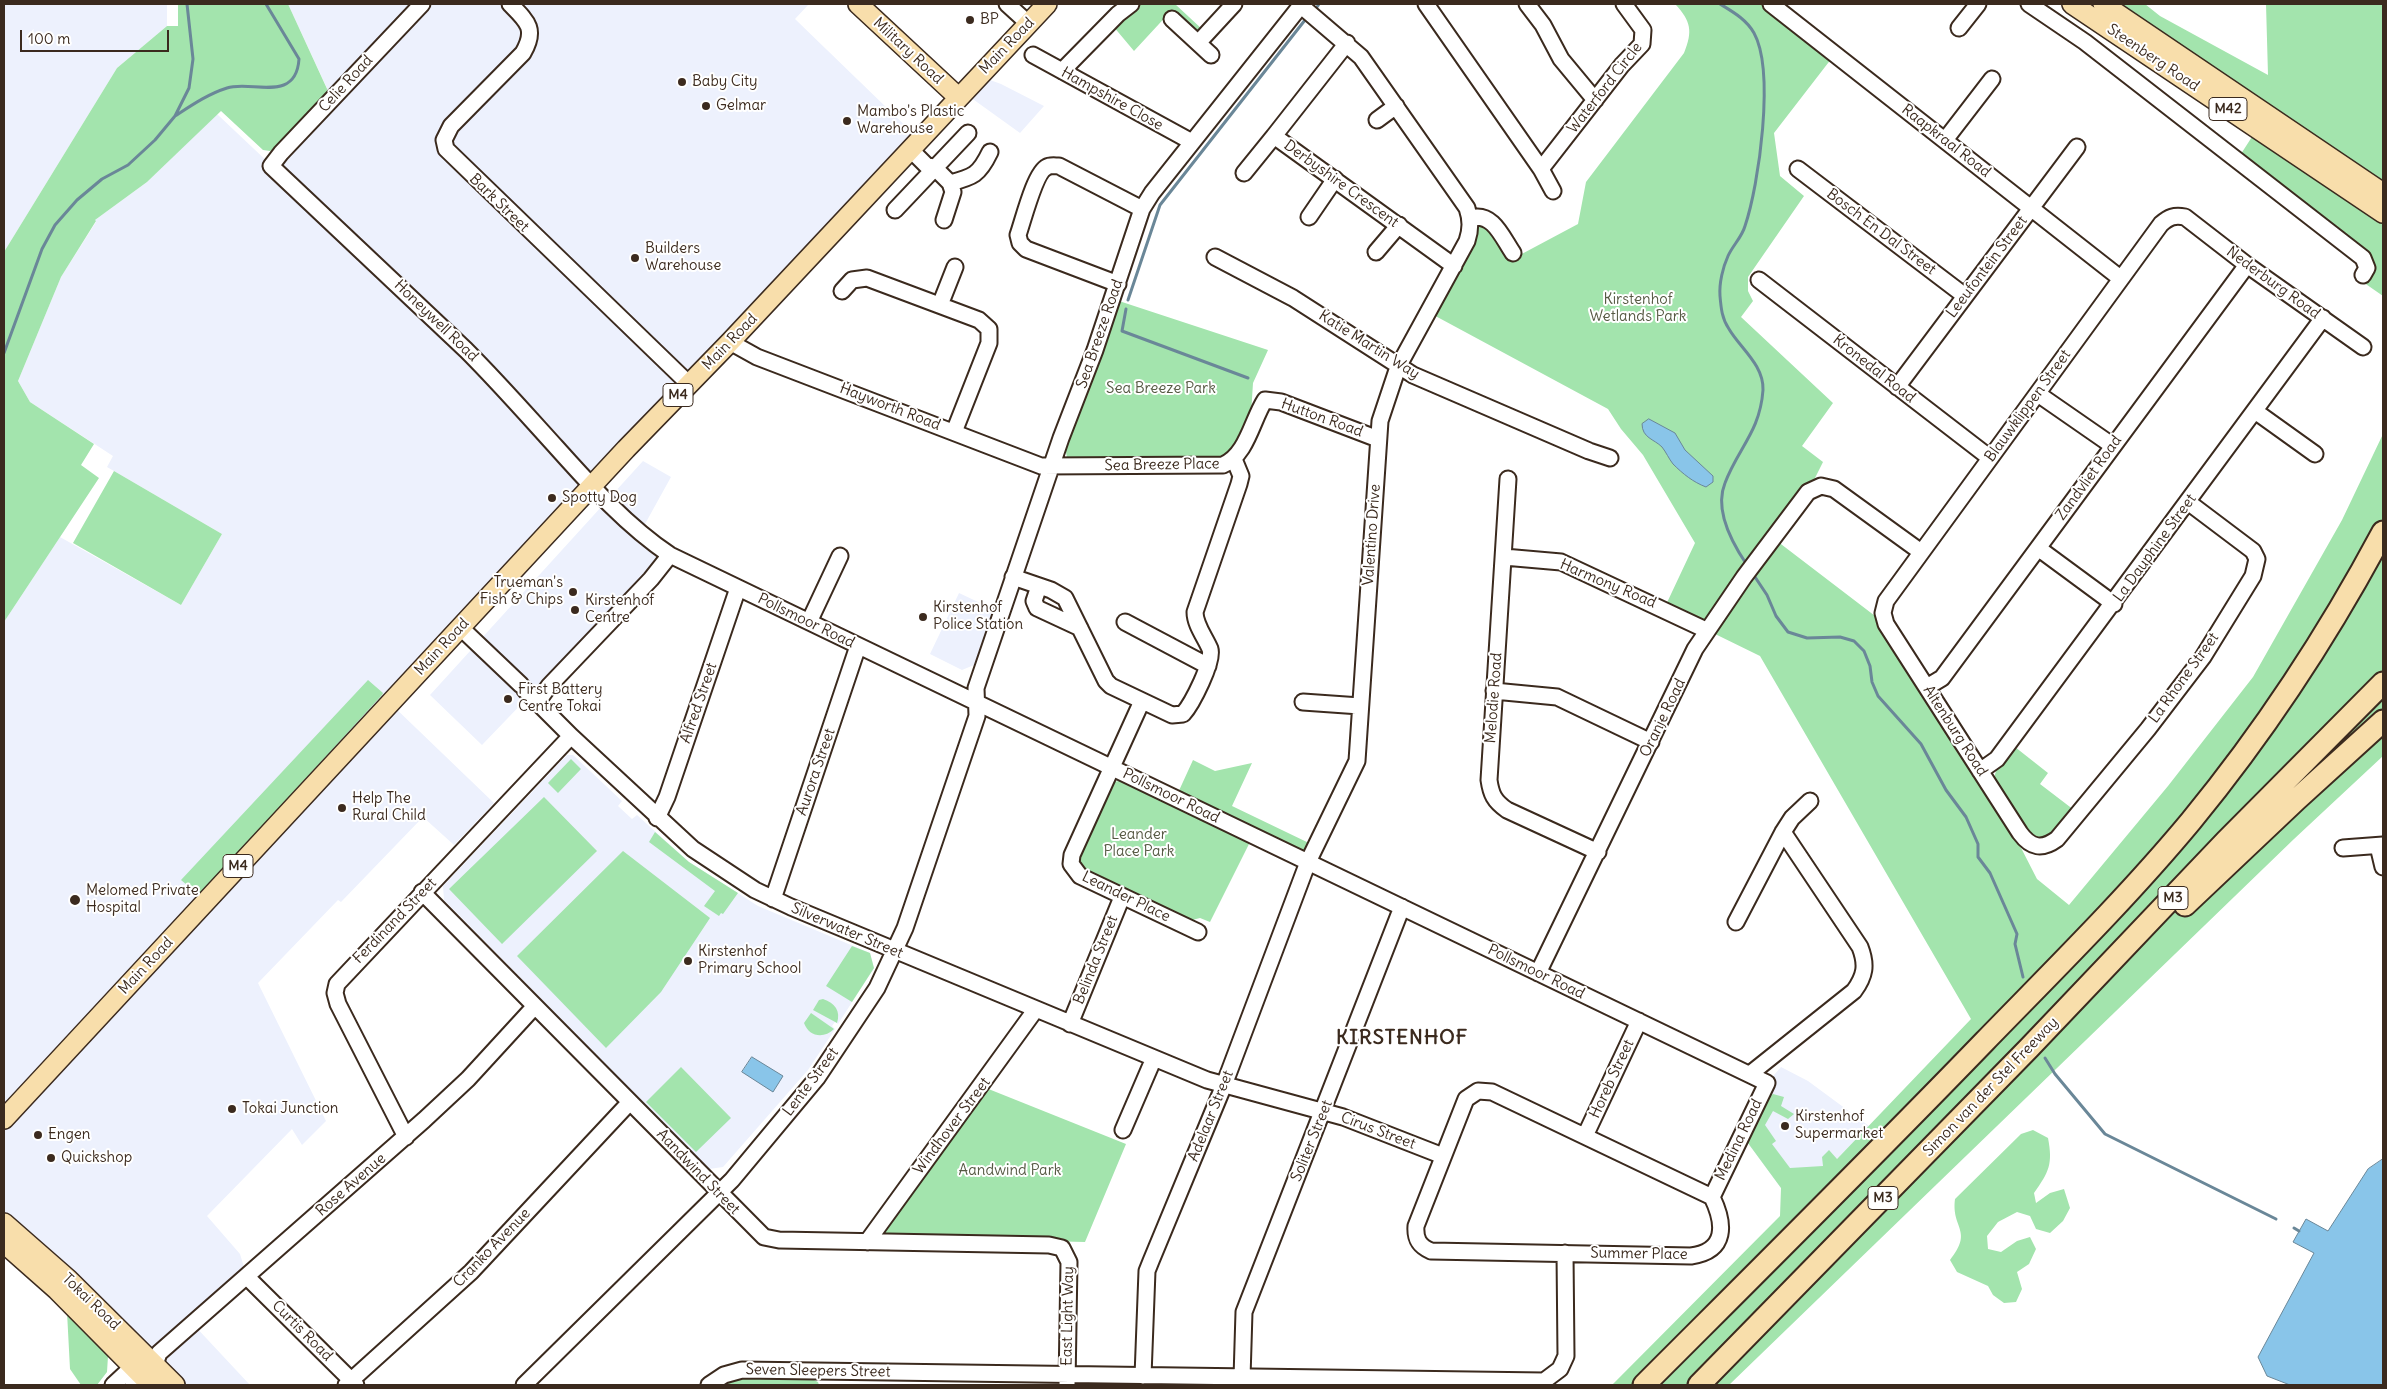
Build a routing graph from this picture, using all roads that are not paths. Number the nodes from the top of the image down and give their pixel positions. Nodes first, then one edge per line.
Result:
1 (422, 4) edge
2 (510, 4) edge
3 (858, 4) edge
4 (1007, 4) edge
5 (1047, 4) edge
6 (1131, 4) edge
7 (1234, 4) edge
8 (1300, 4) edge
9 (1426, 4) edge
10 (1527, 4) edge
11 (1624, 4) edge
12 (2029, 4) edge
13 (2072, 4) edge
14 (2104, 4) edge
15 (1778, 6) edge
16 (1971, 6) edge
17 (1172, 19) dead end
18 (1029, 24) junction
19 (1959, 28) dead end
20 (1198, 43) junction
21 (1346, 43) junction
22 (1210, 54) dead end
23 (1033, 55) dead end
24 (1062, 71) junction
25 (1992, 79) dead end
26 (958, 97) junction
27 (1595, 100) junction
28 (1396, 106) junction
29 (1377, 120) dead end
30 (968, 133) dead end
31 (1274, 136) junction
32 (1945, 140) junction
33 (1192, 142) junction
34 (913, 146) junction
35 (2077, 147) dead end
36 (990, 152) dead end
37 (271, 166) joint
38 (934, 167) junction
39 (1541, 169) junction
40 (1798, 169) dead end
41 (1244, 173) dead end
42 (1335, 179) junction
43 (950, 182) junction
44 (1553, 191) dead end
45 (2383, 193) edge
46 (2032, 208) junction
47 (1142, 209) junction
48 (895, 210) dead end
49 (2383, 213) edge
50 (1309, 217) dead end
51 (2185, 217) joint
52 (1470, 218) junction
53 (944, 220) dead end
54 (1399, 225) junction
55 (1376, 252) dead end
56 (1513, 253) dead end
57 (1215, 258) dead end
58 (2247, 264) junction
59 (1454, 266) junction
60 (955, 267) dead end
61 (2363, 275) dead end
62 (2120, 278) junction
63 (1759, 280) dead end
64 (1118, 284) junction
65 (842, 291) dead end
66 (1965, 296) junction
67 (940, 305) junction
68 (2323, 318) junction
69 (730, 342) junction
70 (2363, 347) dead end
71 (1398, 367) junction
72 (689, 384) junction
73 (1897, 387) junction
74 (2038, 394) junction
75 (1265, 400) joint
76 (2255, 411) junction
77 (954, 432) junction
78 (1378, 439) junction
79 (2113, 446) junction
80 (2315, 454) dead end
81 (1234, 458) junction
82 (1610, 458) dead end
83 (1990, 458) junction
84 (1052, 466) junction
85 (1508, 480) dead end
86 (591, 486) junction
87 (2188, 502) junction
88 (2383, 532) edge
89 (2038, 548) junction
90 (1921, 552) junction
91 (670, 555) junction
92 (840, 556) dead end
93 (1504, 557) junction
94 (1013, 577) junction
95 (1039, 586) junction
96 (738, 588) junction
97 (2114, 604) junction
98 (1883, 613) joint
99 (809, 622) junction
100 (1125, 622) dead end
101 (460, 627) junction
102 (1080, 628) junction
103 (1706, 630) junction
104 (858, 646) junction
105 (1208, 666) junction
106 (2383, 683) edge
107 (1927, 687) junction
108 (1494, 691) junction
109 (1142, 701) junction
110 (1303, 702) dead end
111 (540, 704) junction
112 (977, 704) junction
113 (1360, 706) junction
114 (2383, 721) edge
115 (571, 736) junction
116 (1651, 742) junction
117 (1112, 768) junction
118 (1980, 771) junction
119 (1810, 801) dead end
120 (657, 818) junction
121 (1783, 832) junction
122 (2380, 845) edge
123 (2033, 846) joint
124 (2343, 848) dead end
125 (1598, 852) junction
126 (1308, 862) junction
127 (2383, 867) edge
128 (422, 892) junction
129 (1122, 897) junction
130 (773, 899) junction
131 (1402, 907) junction
132 (1736, 922) dead end
133 (1198, 932) dead end
134 (895, 951) junction
135 (141, 971) junction
136 (1538, 973) junction
137 (536, 1006) junction
138 (1036, 1010) junction
139 (2066, 1010) junction
140 (1639, 1021) junction
141 (1070, 1024) junction
142 (1154, 1058) junction
143 (1750, 1074) junction
144 (1767, 1083) joint
145 (1224, 1085) junction
146 (630, 1102) junction
147 (1324, 1111) junction
148 (4, 1119) edge
149 (1124, 1130) dead end
150 (4, 1132) edge
151 (1585, 1136) junction
152 (406, 1137) junction
153 (1443, 1156) junction
154 (719, 1193) junction
155 (1712, 1197) junction
156 (4, 1223) edge
157 (4, 1242) edge
158 (867, 1242) junction
159 (1062, 1248) joint
160 (1565, 1253) junction
161 (248, 1277) junction
162 (145, 1370) edge
163 (1143, 1376) junction
164 (827, 1378) edge
165 (1242, 1378) junction
166 (947, 1379) edge
167 (1067, 1380) edge
168 (1482, 1383) edge
169 (351, 1384) edge
170 (528, 1384) edge
171 (113, 1385) edge
172 (174, 1385) edge
173 (709, 1385) edge
174 (1644, 1385) edge
175 (1699, 1385) edge

1 - 37 street, Celie Road
2 - 72 street, Bark Street
3 - 26 main road, Military Road
4 - 18 street
5 - 18 main road, Main Road / M4
6 - 24 street
7 - 20 street
8 - 21 street
8 - 33 street, Sea Breeze Road
9 - 39 street
10 - 27 street
11 - 27 street, Waterford Circle
12 - 61 street
13 - 49 main road, Steenberg Road / M42
14 - 45 main road, Steenberg Road / M42
15 - 32 street, Raapkraal Road
16 - 19 street
17 - 20 street
18 - 26 main road, Main Road / M4
20 - 22 street
21 - 28 street
21 - 31 street, Derbyshire Crescent
23 - 24 street, Hampshire Close
24 - 33 street, Hampshire Close
25 - 32 street
26 - 34 main road, Main Road / M4
27 - 39 street, Waterford Circle
28 - 29 street
28 - 52 street
30 - 38 street
31 - 41 street
31 - 42 street, Derbyshire Crescent
32 - 46 street, Raapkraal Road
33 - 47 street, Sea Breeze Road
34 - 38 street
34 - 69 main road, Main Road / M4
35 - 46 street, Leeufontein Street
36 - 43 street
37 - 86 street, Honeywell Road
38 - 43 street
38 - 48 street
39 - 44 street
40 - 66 street, Bosch En Dal Street
42 - 50 street
42 - 54 street, Derbyshire Crescent
43 - 53 street
46 - 62 street, Raapkraal Road
46 - 66 street, Leeufontein Street
47 - 64 street, Sea Breeze Road
47 - 64 street
51 - 58 street, Nederburg Road
51 - 62 street, Blauwklippen Street
52 - 56 street
52 - 59 street, Valentino Drive
54 - 55 street
54 - 59 street, Derbyshire Crescent
57 - 71 street, Katie Martin Way
58 - 68 street, Nederburg Road
58 - 79 street, Zandvliet Road
59 - 71 street, Valentino Drive
60 - 67 street
62 - 74 street, Blauwklippen Street
63 - 73 street, Kronedal Road
64 - 84 street, Sea Breeze Road
65 - 67 street
66 - 73 street, Leeufontein Street
67 - 77 street
68 - 70 street, Nederburg Road
68 - 76 street, La Dauphine Street
69 - 72 main road, Main Road / M4
69 - 77 street, Hayworth Road
71 - 78 street, Valentino Drive
71 - 82 street, Katie Martin Way
72 - 86 main road, Main Road / M4
73 - 83 street, Kronedal Road
74 - 79 street
74 - 83 street, Blauwklippen Street
75 - 78 street, Hutton Road
75 - 81 street, Sea Breeze Place
76 - 80 street
76 - 87 street, La Dauphine Street
77 - 84 street, Hayworth Road
78 - 113 street, Valentino Drive
79 - 89 street, Zandvliet Road
81 - 84 street, Sea Breeze Place
81 - 105 street
83 - 90 street, Blauwklippen Street
84 - 94 street, Sea Breeze Road
85 - 93 street, Melodie Road
86 - 91 street, Pollsmoor Road
86 - 101 main road, Main Road / M4
87 - 97 street, La Dauphine Street
87 - 123 street, La Rhone Street
88 - 174 highway, M3
89 - 97 street
89 - 107 street, Zandvliet Road
90 - 98 street, Blauwklippen Street
90 - 103 street, Oranje Road
91 - 96 street, Pollsmoor Road
91 - 111 street
92 - 99 street
93 - 103 street, Harmony Road
93 - 108 street, Melodie Road
94 - 95 street
94 - 112 street, Sea Breeze Road
95 - 102 street
95 - 102 street
96 - 99 street, Pollsmoor Road
96 - 120 street, Alfred Street
97 - 118 street, La Dauphine Street
98 - 107 street, Altenburg Road
99 - 104 street, Pollsmoor Road
100 - 105 street
101 - 111 street, Silverwater Street
101 - 135 main road, Main Road / M4
102 - 109 street
103 - 116 street, Oranje Road
104 - 112 street, Pollsmoor Road
104 - 130 street, Aurora Street
105 - 109 street
106 - 139 highway, Simon van der Stel Freeway / M3
107 - 118 street, Altenburg Road
108 - 116 street
108 - 125 street, Melodie Road
109 - 117 street
110 - 113 street
111 - 115 street, Silverwater Street
112 - 117 street, Pollsmoor Road
112 - 134 street, Lente Street
113 - 126 street, Valentino Drive
114 - 139 highway
115 - 120 street, Silverwater Street
115 - 128 street, Ferdinand Street
116 - 125 street, Oranje Road
117 - 126 street, Pollsmoor Road
117 - 129 street, Leander Place
118 - 123 street, Altenburg Road
119 - 121 street
120 - 130 street, Silverwater Street
121 - 132 street
121 - 143 street
122 - 124 street
122 - 127 street
125 - 136 street, Oranje Road
126 - 131 street, Pollsmoor Road
126 - 145 street, Adelaar Street
128 - 137 street, Aandwind Street
128 - 152 street, Ferdinand Street
129 - 133 street, Leander Place
129 - 141 street, Belinda Street
130 - 134 street, Silverwater Street
131 - 136 street, Pollsmoor Road
131 - 147 street, Soliter Street
134 - 138 street, Silverwater Street
134 - 154 street, Lente Street
135 - 148 main road, Main Road / M4
135 - 150 main road
136 - 140 street, Pollsmoor Road
137 - 146 street, Aandwind Street
137 - 152 street, Rose Avenue
138 - 141 street, Silverwater Street
138 - 158 street, Windhover Street
139 - 175 highway, Simon van der Stel Freeway / M3
140 - 143 street, Pollsmoor Road
140 - 151 street, Horeb Street
141 - 142 street, Silverwater Street
142 - 145 street, Silverwater Street
142 - 149 street
143 - 144 street, Pollsmoor Road
144 - 155 street, Medina Road
145 - 147 street, Cirus Street
145 - 163 street, Adelaar Street
146 - 154 street, Aandwind Street
146 - 169 street, Cranko Avenue
147 - 153 street, Cirus Street
147 - 165 street, Soliter Street
151 - 153 street, Summer Place
151 - 155 street, Summer Place
152 - 161 street, Rose Avenue
153 - 160 street, Summer Place
154 - 158 street, Aandwind Street
154 - 170 street, Lente Street
155 - 160 street, Summer Place
156 - 162 main road, Tokai Road
157 - 162 main road, Tokai Road
158 - 159 street, Aandwind Street
159 - 167 street, East Light Way
160 - 168 street, Seven Sleepers Street
161 - 162 street, Rose Avenue
161 - 169 street, Curtis Road
162 - 171 street, Rose Avenue
162 - 172 main road, Tokai Road
163 - 165 street, Seven Sleepers Street
163 - 167 street, Seven Sleepers Street
164 - 166 street, Seven Sleepers Street
164 - 173 street, Seven Sleepers Street
165 - 168 street, Seven Sleepers Street
166 - 167 street, Seven Sleepers Street

